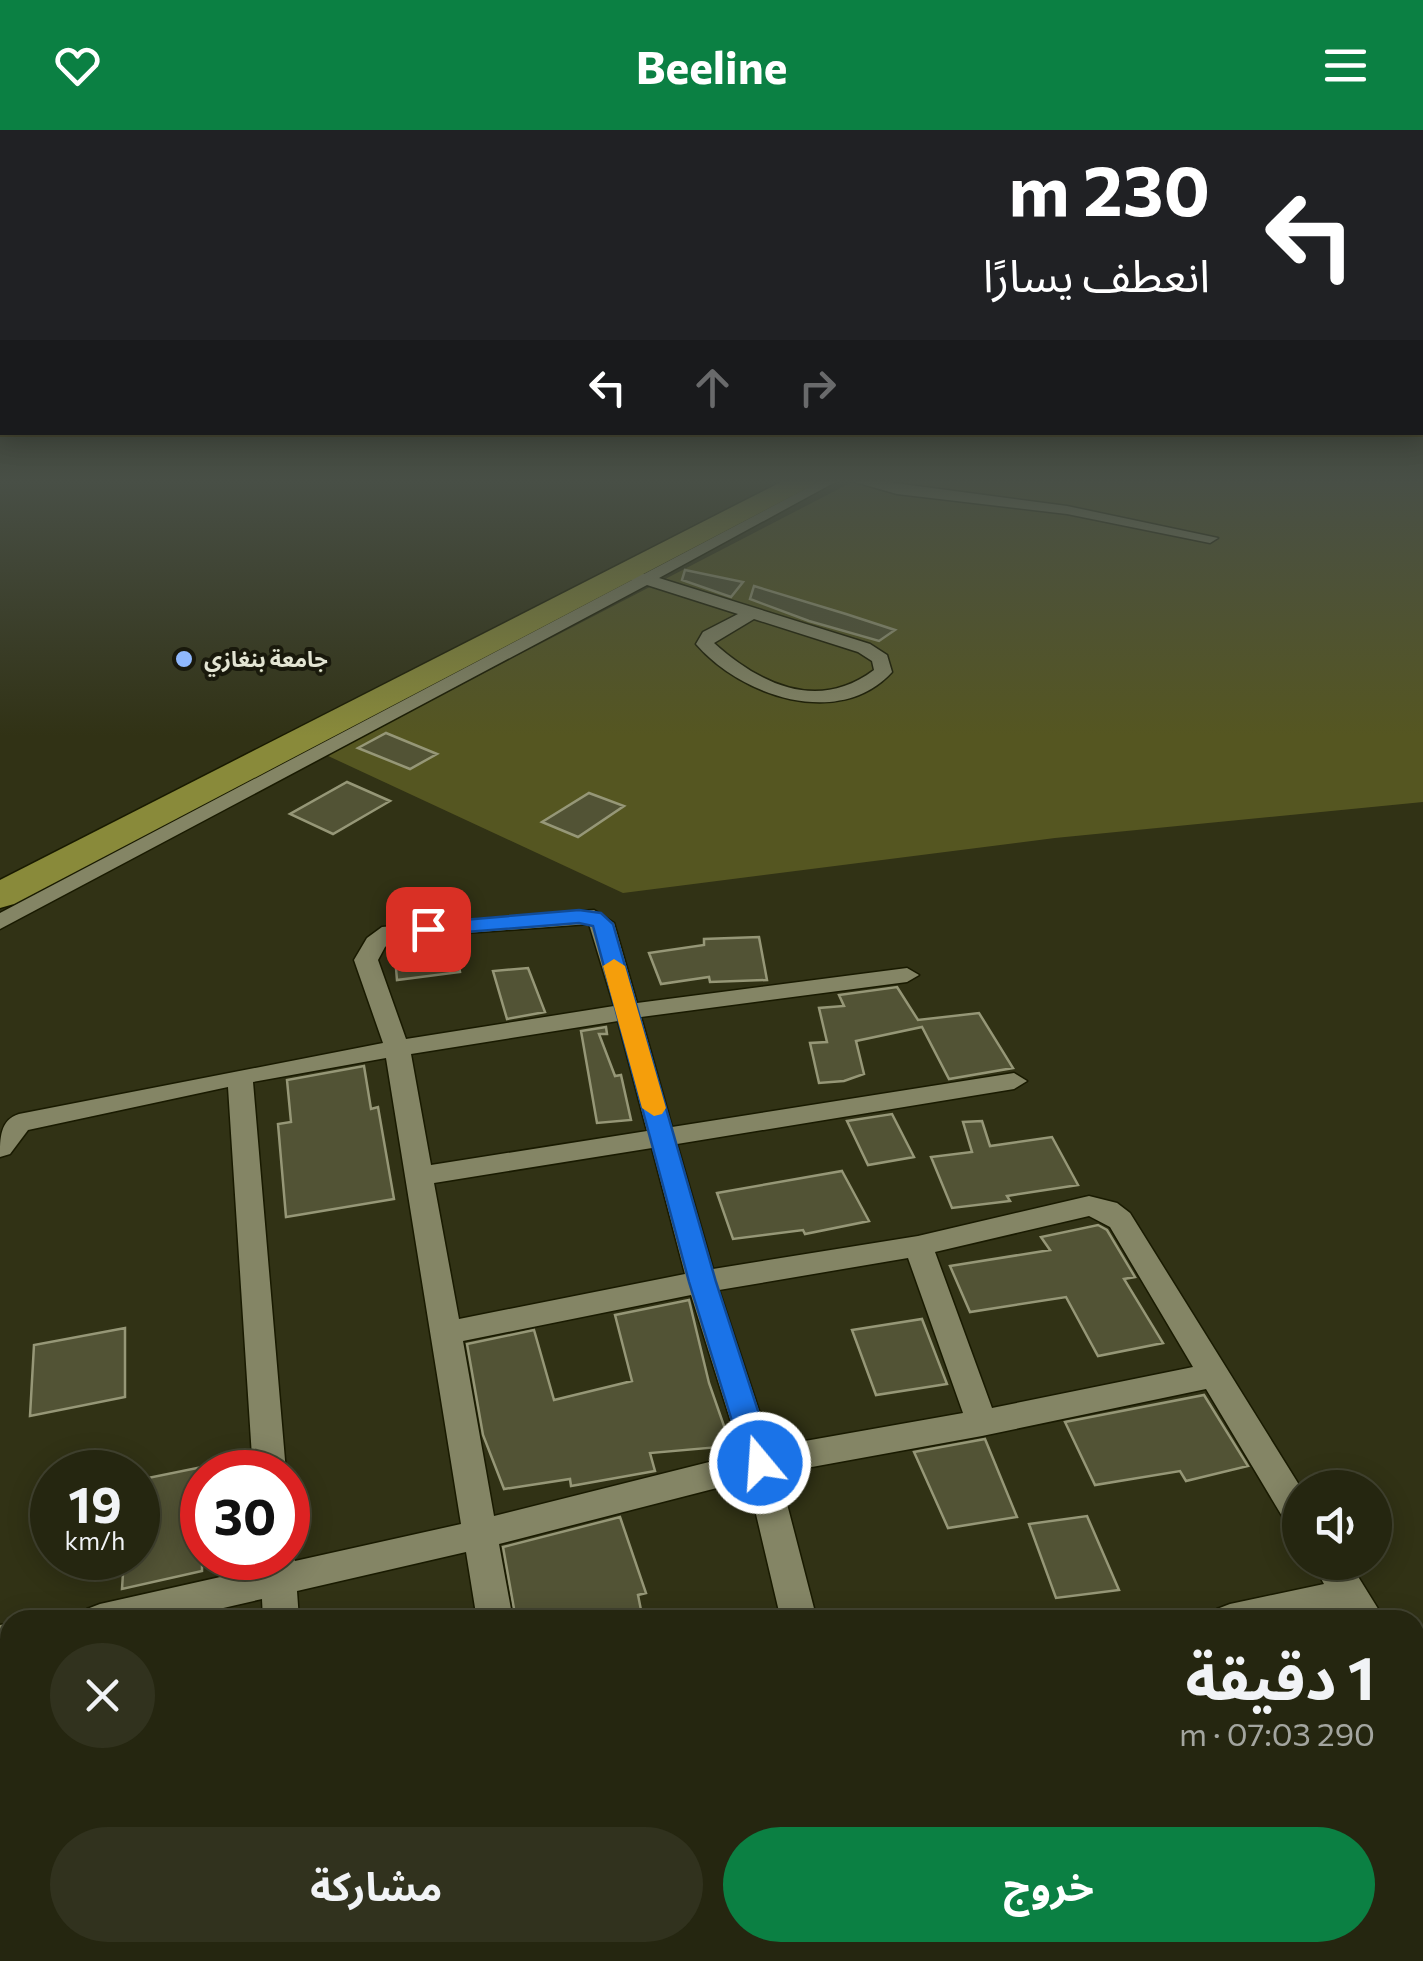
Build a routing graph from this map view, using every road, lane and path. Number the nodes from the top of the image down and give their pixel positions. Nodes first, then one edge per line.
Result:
1 (604, 565) edge
2 (651, 565) edge
3 (654, 565) edge
4 (634, 575) junction
5 (752, 613) junction
6 (0, 879) edge
7 (0, 896) edge
8 (0, 922) edge
9 (908, 976) dead end
10 (626, 1012) junction
11 (397, 1048) junction
12 (240, 1076) junction
13 (1014, 1081) dead end
14 (662, 1137) junction
15 (0, 1148) edge
16 (419, 1176) junction
17 (918, 1246) junction
18 (702, 1282) junction
19 (446, 1333) junction
20 (1212, 1375) junction
21 (982, 1423) junction
22 (268, 1450) edge
23 (760, 1463) junction
24 (1282, 1487) edge
25 (481, 1534) junction
26 (310, 1563) edge
27 (240, 1580) edge
28 (279, 1580) edge
29 (1341, 1580) edge
30 (1358, 1607) edge
31 (135, 1610) edge
32 (280, 1610) edge
33 (493, 1610) edge
34 (796, 1610) edge
35 (1328, 1610) edge

1 - 6 highway
2 - 4 highway
3 - 4 street
4 - 5 street
4 - 7 highway
4 - 8 street
5 - 5 street
9 - 10 street
10 - 11 street
10 - 11 street
10 - 14 street
11 - 12 street
11 - 16 street
12 - 15 street
12 - 22 street
13 - 14 street
14 - 16 street
14 - 18 street
16 - 19 street
17 - 18 street
17 - 20 street
17 - 21 street
18 - 19 street
18 - 23 street
19 - 25 street
20 - 21 street
20 - 24 street
21 - 23 street
23 - 25 street
23 - 34 street
25 - 26 street
25 - 33 street
27 - 31 street
28 - 32 street
29 - 30 street
30 - 35 street

